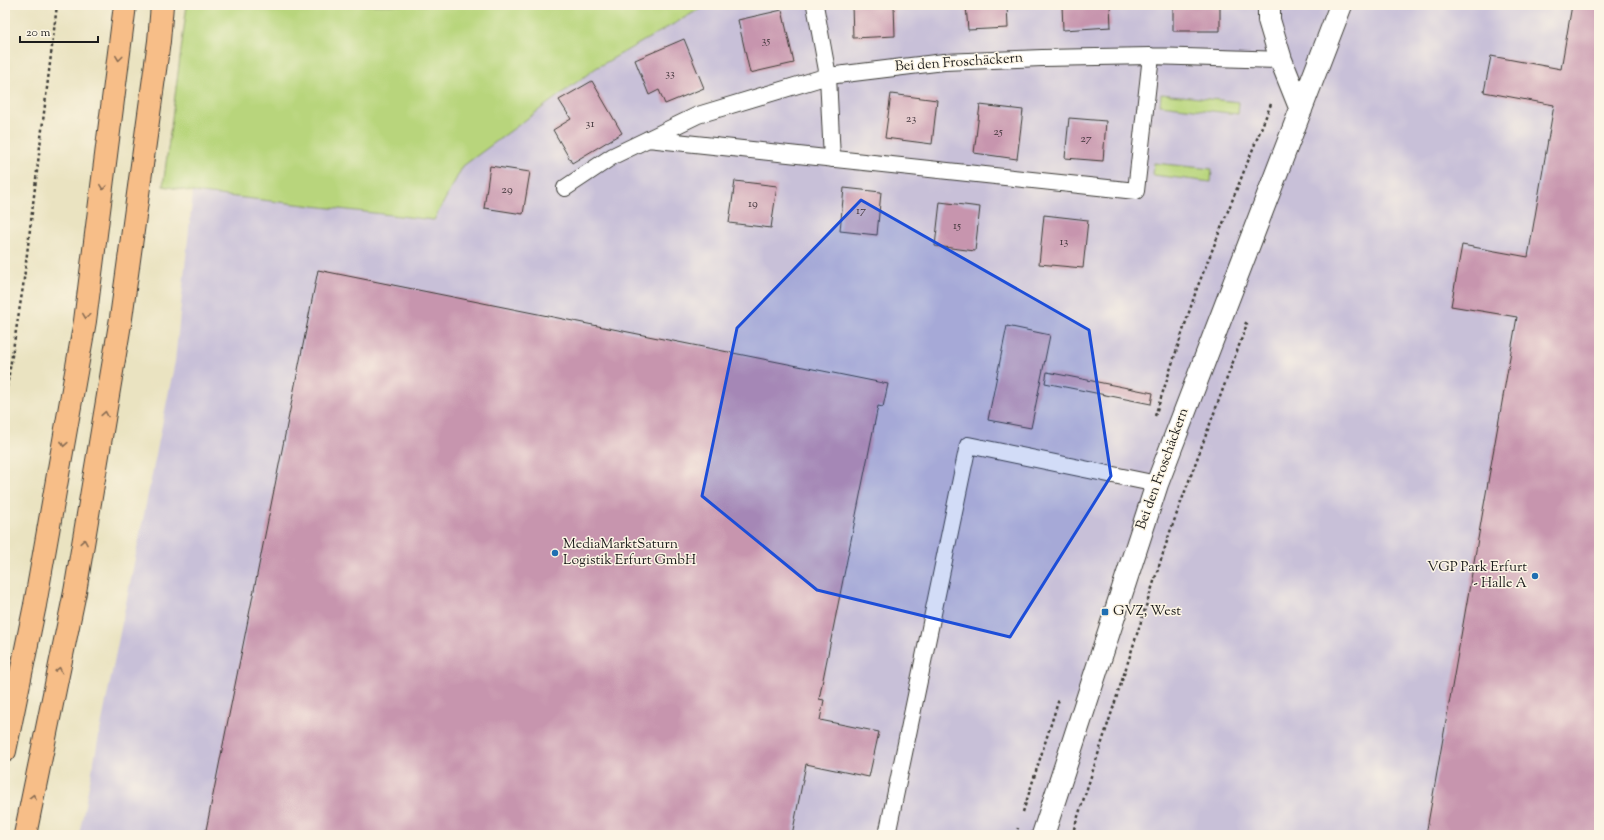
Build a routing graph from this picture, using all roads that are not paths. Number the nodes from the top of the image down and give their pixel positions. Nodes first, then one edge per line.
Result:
1 (125, 5) edge
2 (162, 5) edge
3 (815, 5) edge
4 (1269, 5) edge
5 (1341, 5) edge
6 (1151, 56) junction
7 (1281, 60) junction
8 (828, 76) junction
9 (1300, 110) junction
10 (648, 139) junction
11 (832, 159) junction
12 (565, 188) dead end
13 (1156, 484) junction
14 (5, 751) edge
15 (25, 835) edge
16 (887, 835) edge
17 (1043, 835) edge

1 -> 14 highway
15 -> 2 highway
3 - 8 lane
4 - 7 street
5 - 9 street, Bei den Froschäckern
6 - 7 lane, Bei den Froschäckern
6 - 8 lane, Bei den Froschäckern
6 - 11 lane
7 - 9 street
8 - 10 lane, Bei den Froschäckern
8 - 11 lane
9 - 13 street, Bei den Froschäckern
10 - 11 lane
10 - 12 lane, Bei den Froschäckern
13 - 16 lane
13 - 17 street, Bei den Froschäckern

